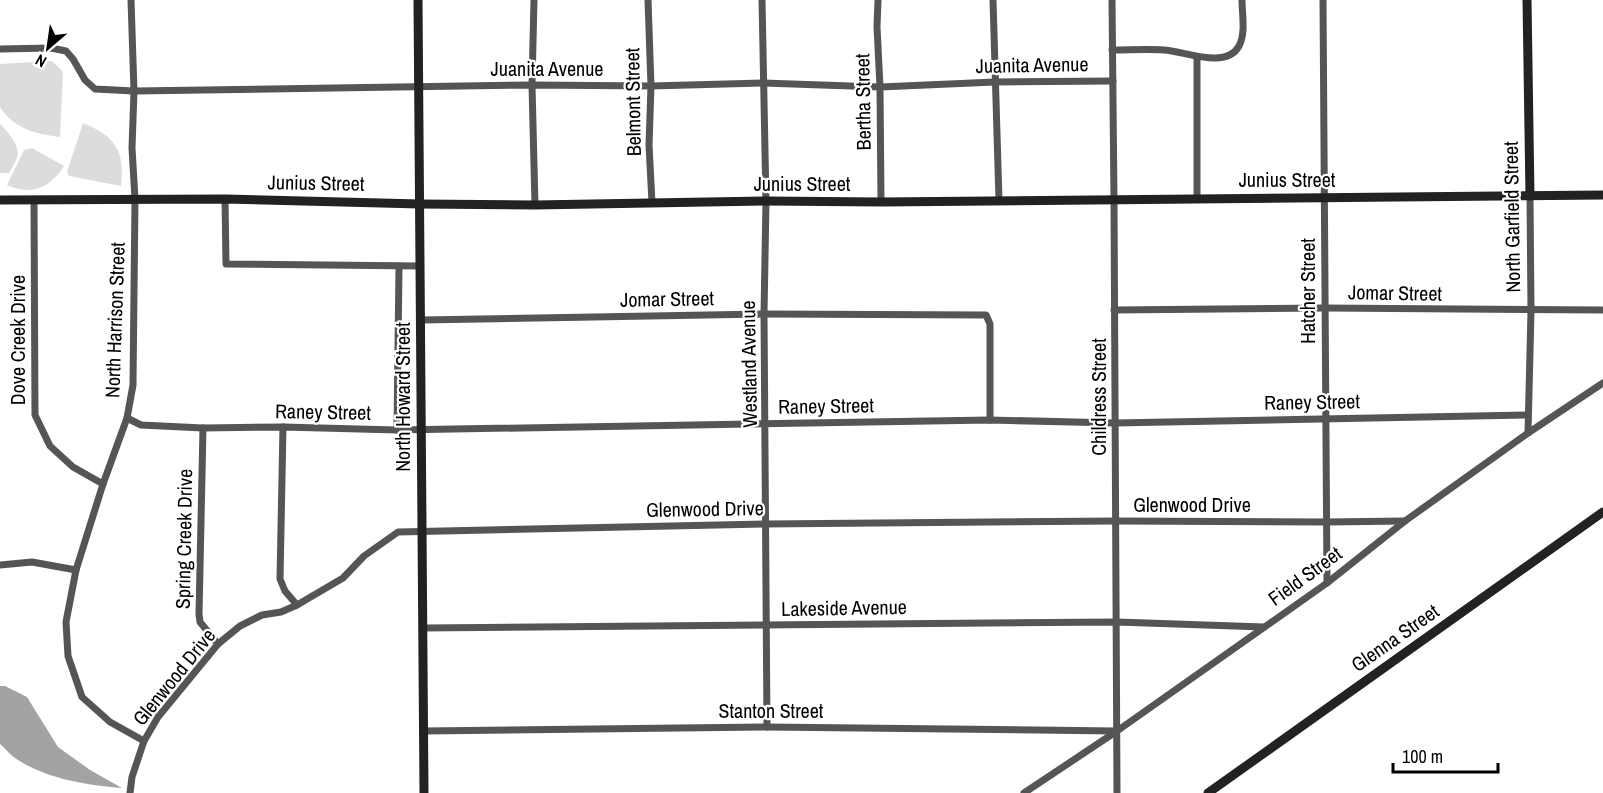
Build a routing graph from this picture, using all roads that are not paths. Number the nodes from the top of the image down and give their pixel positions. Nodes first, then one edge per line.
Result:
1 (131, 0) edge
2 (418, 0) edge
3 (534, 0) edge
4 (648, 0) edge
5 (762, 0) edge
6 (878, 0) edge
7 (993, 0) edge
8 (1112, 0) edge
9 (1242, 0) edge
10 (1323, 0) edge
11 (1527, 0) edge
12 (0, 49) edge
13 (1112, 50) junction
14 (1197, 57) junction
15 (1113, 81) junction
16 (995, 82) junction
17 (763, 83) junction
18 (532, 85) junction
19 (651, 86) junction
20 (419, 87) junction
21 (880, 87) junction
22 (134, 92) junction
23 (1603, 195) edge
24 (1530, 196) junction
25 (1197, 198) junction
26 (1324, 198) junction
27 (135, 199) junction
28 (225, 199) junction
29 (0, 200) edge
30 (34, 200) junction
31 (999, 200) junction
32 (1114, 200) junction
33 (766, 201) junction
34 (881, 202) junction
35 (652, 203) junction
36 (420, 204) junction
37 (535, 204) junction
38 (399, 266) junction
39 (420, 266) junction
40 (1325, 308) junction
41 (1114, 310) junction
42 (1603, 310) edge
43 (1530, 311) junction
44 (764, 314) junction
45 (421, 320) junction
46 (1603, 383) edge
47 (1527, 415) junction
48 (127, 418) junction
49 (1326, 418) junction
50 (990, 420) junction
51 (766, 423) junction
52 (1115, 423) junction
53 (202, 428) junction
54 (284, 428) junction
55 (422, 429) junction
56 (397, 430) junction
57 (1528, 433) junction
58 (103, 484) junction
59 (1603, 512) edge
60 (1405, 520) junction
61 (1116, 521) junction
62 (1327, 522) junction
63 (765, 524) junction
64 (423, 530) junction
65 (0, 564) edge
66 (76, 570) junction
67 (1327, 583) junction
68 (297, 605) junction
69 (1117, 622) junction
70 (768, 625) junction
71 (1264, 627) junction
72 (423, 628) junction
73 (218, 644) junction
74 (767, 727) junction
75 (424, 731) junction
76 (1118, 731) junction
77 (144, 741) junction
78 (130, 793) edge
79 (424, 793) edge
80 (1024, 793) edge
81 (1117, 793) edge
82 (1208, 793) edge

1 - 22 street, North Harrison Street
2 - 20 street, North Howard Street
3 - 18 street
4 - 19 street, Belmont Street
5 - 17 street, Westland Avenue
6 - 21 street, Bertha Street
7 - 16 street
8 - 13 street, Childress Street
9 - 14 street
10 - 26 street, Hatcher Street
11 - 24 street, North Garfield Street
12 - 22 street, Juanita Avenue
13 - 14 street
13 - 15 street, Childress Street
14 - 25 street
15 - 16 street, Juanita Avenue
15 - 32 street, Childress Street
16 - 21 street, Juanita Avenue
16 - 31 street
17 - 19 street, Juanita Avenue
17 - 21 street, Juanita Avenue
17 - 33 street, Westland Avenue
18 - 19 street, Juanita Avenue
18 - 20 street, Juanita Avenue
18 - 37 street
19 - 35 street, Belmont Street
20 - 22 street, Juanita Avenue
20 - 36 street, North Howard Street
21 - 34 street, Bertha Street
22 - 27 street, North Harrison Street
23 - 24 street, Junius Street
24 - 26 street, Junius Street
24 - 43 street, North Garfield Street
25 - 26 street, Junius Street
25 - 32 street, Junius Street
26 - 40 street, Hatcher Street
27 - 28 street, Junius Street
27 - 30 street, Junius Street
27 - 48 street, North Harrison Street
28 - 36 street, Junius Street
28 - 38 street
29 - 30 street, Junius Street
30 - 58 street, Dove Creek Drive
31 - 32 street, Junius Street
31 - 34 street, Junius Street
32 - 41 street, Childress Street
33 - 34 street, Junius Street
33 - 35 street, Junius Street
33 - 44 street, Westland Avenue
35 - 37 street, Junius Street
36 - 37 street, Junius Street
36 - 39 street, North Howard Street
38 - 39 street
38 - 56 street
39 - 45 street, North Howard Street
40 - 41 street, Jomar Street
40 - 43 street, Jomar Street
40 - 49 street, Hatcher Street
41 - 52 street, Childress Street
42 - 43 street, Jomar Street
43 - 47 street, North Garfield Street
44 - 45 street, Jomar Street
44 - 50 street, Jomar Street
44 - 51 street, Westland Avenue
45 - 55 street, North Howard Street
46 - 57 street, Field Street
47 - 49 street, Raney Street
47 - 57 street, North Garfield Street
48 - 53 street, Raney Street
48 - 58 street, North Harrison Street
49 - 52 street, Raney Street
49 - 62 street, Hatcher Street
50 - 51 street, Raney Street
50 - 52 street, Raney Street
51 - 55 street, Raney Street
51 - 63 street, Westland Avenue
52 - 61 street, Childress Street
53 - 54 street, Raney Street
53 - 73 street, Spring Creek Drive
54 - 56 street, Raney Street
54 - 68 street
55 - 56 street, Raney Street
55 - 64 street, North Howard Street
57 - 60 street, Field Street
58 - 66 street, North Harrison Street
59 - 82 street, Glenna Street
60 - 62 street, Glenwood Drive
60 - 67 street, Field Street
61 - 62 street, Glenwood Drive
61 - 63 street, Glenwood Drive
61 - 69 street, Childress Street
62 - 67 street, Hatcher Street
63 - 64 street, Glenwood Drive
63 - 70 street, Westland Avenue
64 - 68 street, Glenwood Drive
64 - 72 street, North Howard Street
65 - 66 street
66 - 77 street, North Harrison Street
67 - 71 street, Field Street
68 - 73 street, Glenwood Drive
69 - 70 street, Lakeside Avenue
69 - 71 street, Lakeside Avenue
69 - 76 street, Childress Street
70 - 72 street, Lakeside Avenue
70 - 74 street, Westland Avenue
71 - 76 street, Field Street
72 - 75 street, North Howard Street
73 - 77 street, Glenwood Drive
74 - 75 street, Stanton Street
74 - 76 street, Stanton Street
75 - 79 street, North Howard Street
76 - 80 street, Field Street
76 - 81 street, Childress Street
77 - 78 street, Glenwood Drive

